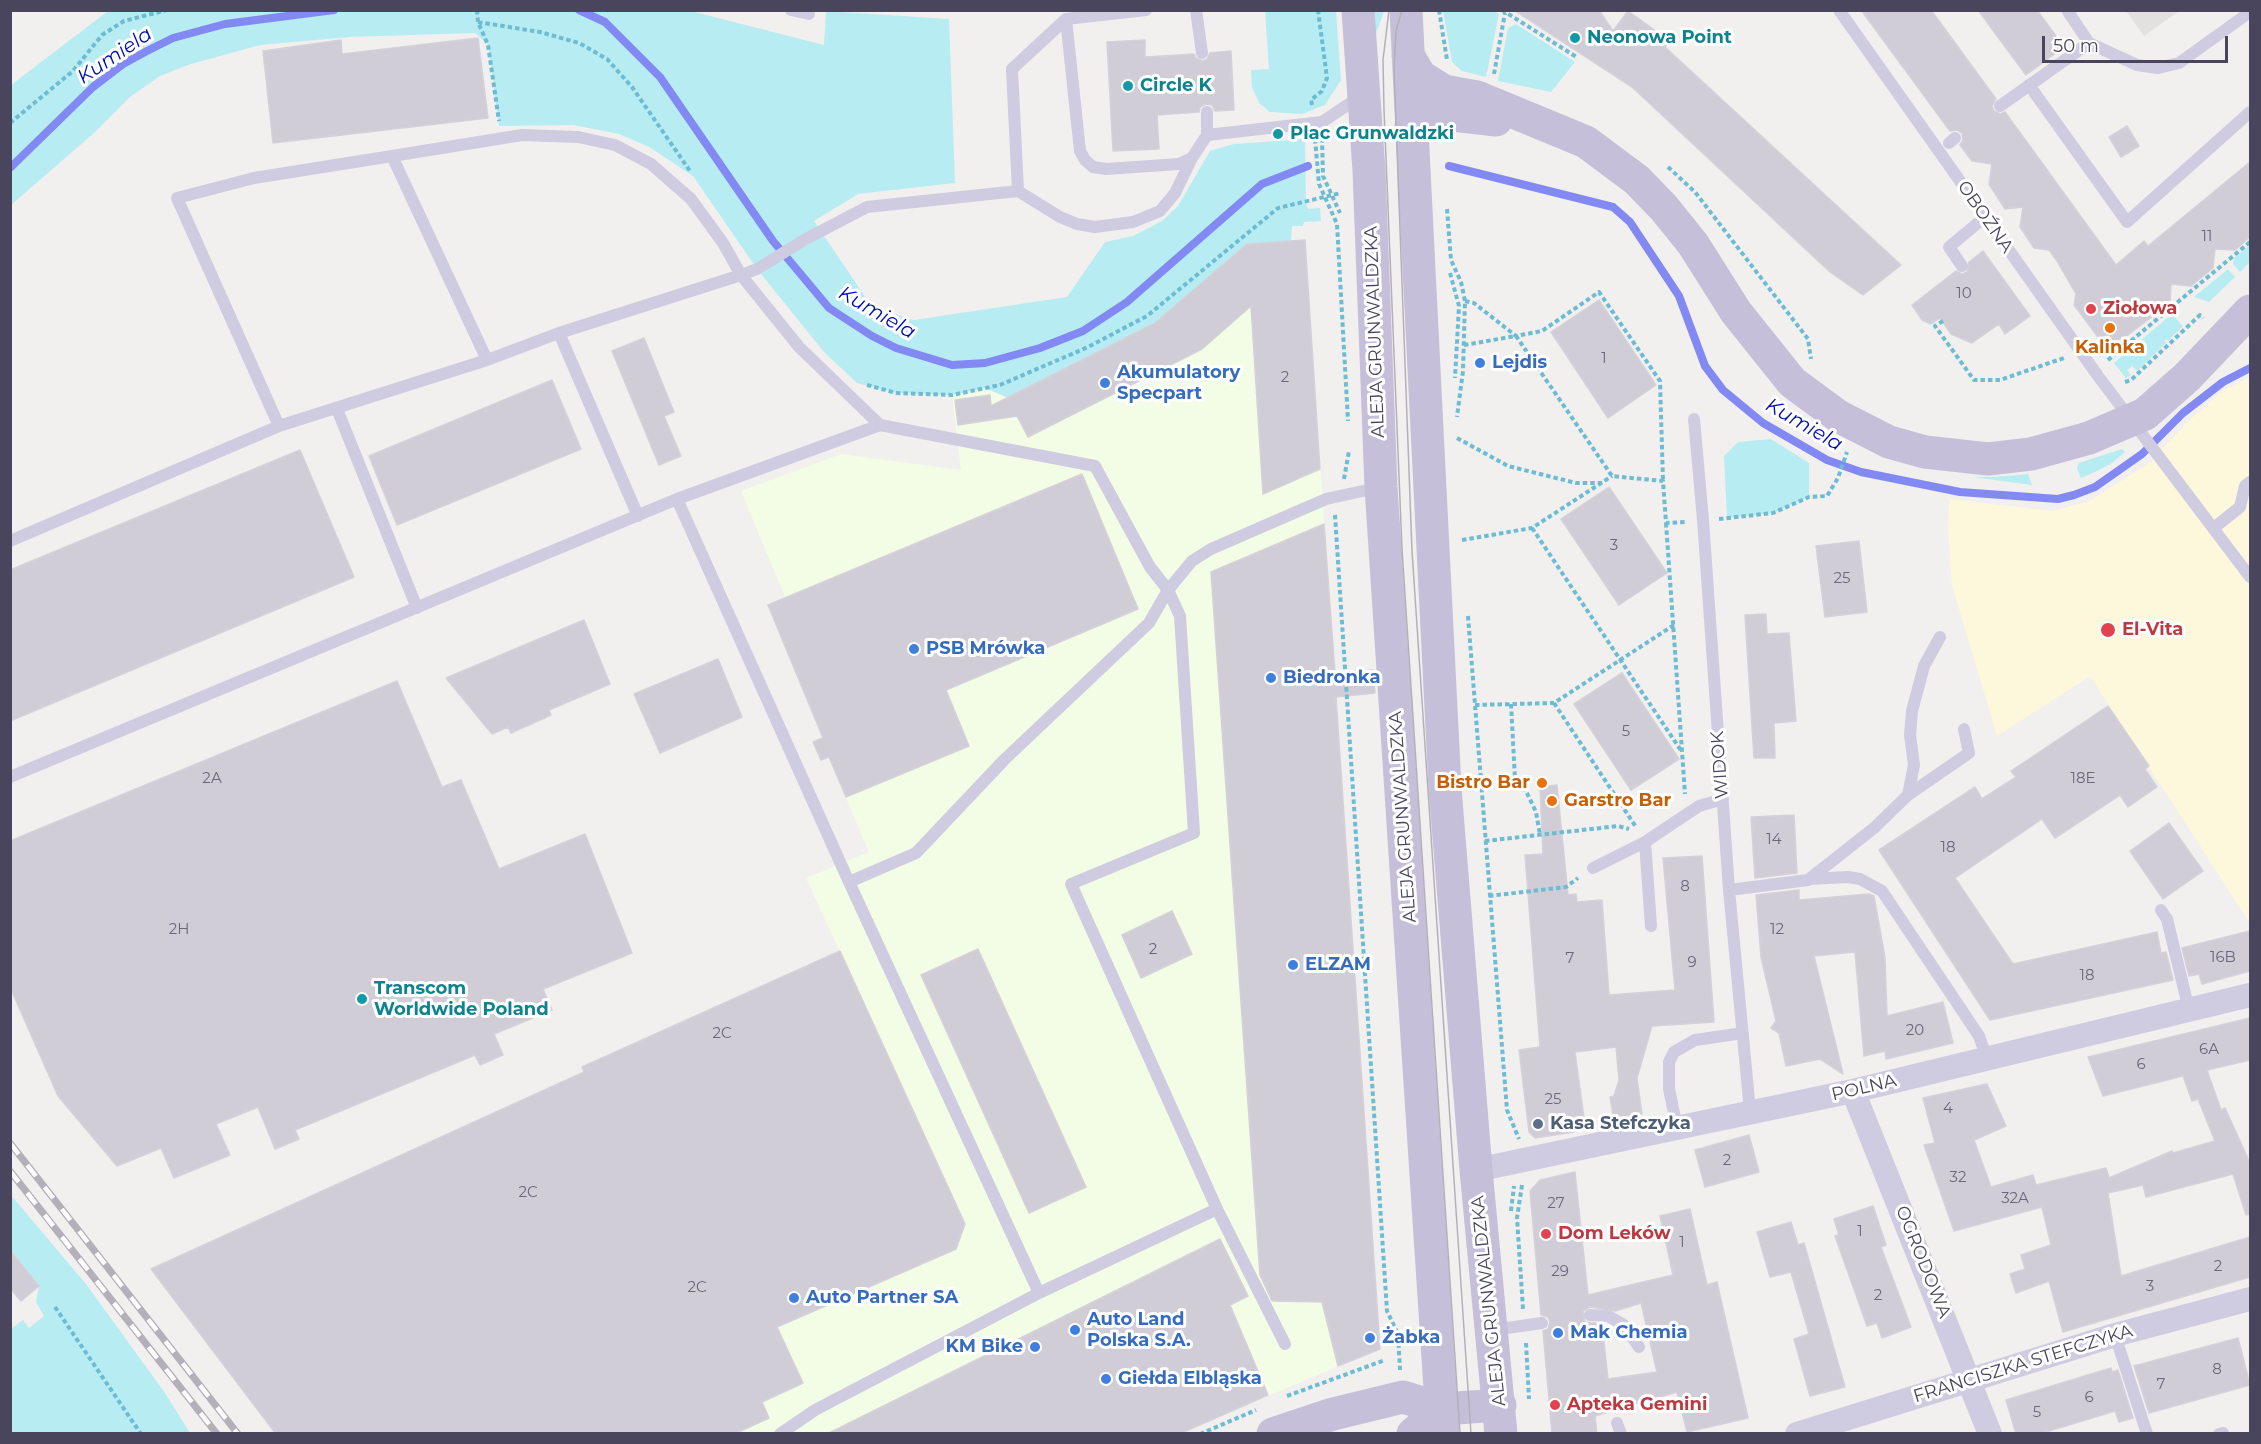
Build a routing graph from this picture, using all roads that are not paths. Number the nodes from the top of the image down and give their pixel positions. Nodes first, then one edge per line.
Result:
1 (792, 10) edge
2 (1146, 10) edge
3 (1196, 10) edge
4 (1358, 10) edge
5 (1406, 10) edge
6 (1839, 10) edge
7 (2067, 10) edge
8 (2250, 12) edge
9 (809, 14) dead end
10 (1066, 19) junction
11 (2089, 43) junction
12 (1202, 53) dead end
13 (1408, 55) junction
14 (2029, 85) junction
15 (1365, 93) junction
16 (2001, 106) dead end
17 (1207, 112) dead end
18 (2250, 112) edge
19 (1535, 120) junction
20 (1410, 126) junction
21 (1207, 135) junction
22 (392, 156) junction
23 (1192, 158) junction
24 (1018, 191) junction
25 (1985, 217) junction
26 (1962, 266) dead end
27 (741, 275) junction
28 (2250, 311) edge
29 (559, 333) junction
30 (487, 360) junction
31 (338, 409) junction
32 (1694, 419) dead end
33 (880, 425) junction
34 (279, 426) junction
35 (2139, 429) junction
36 (2250, 482) edge
37 (1381, 487) junction
38 (677, 499) junction
39 (2245, 507) edge
40 (638, 516) junction
41 (2215, 527) junction
42 (10, 541) edge
43 (2250, 577) edge
44 (1168, 590) junction
45 (417, 608) junction
46 (1940, 637) dead end
47 (1964, 729) dead end
48 (10, 777) edge
49 (1908, 795) junction
50 (1723, 799) junction
51 (1644, 842) junction
52 (1593, 868) road end
53 (1808, 880) junction
54 (849, 882) junction
55 (1729, 890) junction
56 (2161, 910) dead end
57 (1651, 926) dead end
58 (2250, 995) edge
59 (2189, 1010) junction
60 (1743, 1033) junction
61 (1987, 1058) junction
62 (1853, 1091) junction
63 (1750, 1111) junction
64 (1677, 1127) junction
65 (1476, 1170) junction
66 (1217, 1209) junction
67 (1039, 1293) junction
68 (2250, 1299) edge
69 (1590, 1315) dead end
70 (1542, 1323) dead end
71 (1491, 1330) junction
72 (2115, 1335) junction
73 (1285, 1344) dead end
74 (1639, 1347) dead end
75 (1970, 1378) junction
76 (1510, 1413) edge
77 (1442, 1421) edge
78 (780, 1434) edge
79 (1273, 1434) edge
80 (1413, 1434) edge
81 (1797, 1434) edge
82 (1990, 1434) edge
83 (2147, 1434) edge

1 - 9 lane
2 - 10 lane
3 - 12 lane
4 - 15 main road, ALEJA GRUNWALDZKA
5 - 13 main road, ALEJA GRUNWALDZKA
6 - 25 lane, OBOŹNA
7 - 11 lane
8 - 11 lane
10 - 23 lane
10 - 24 lane
11 - 14 lane
13 - 19 main road
13 - 20 main road, ALEJA GRUNWALDZKA
14 - 16 lane
14 - 18 lane
15 - 21 lane
15 - 37 main road, ALEJA GRUNWALDZKA
17 - 21 lane
19 - 20 main road
19 - 35 main road
20 - 65 main road, ALEJA GRUNWALDZKA
21 - 23 lane
22 - 27 lane
22 - 30 lane
22 - 34 lane
23 - 24 lane
24 - 27 lane
25 - 26 lane
25 - 35 lane, OBOŹNA
27 - 29 lane
27 - 33 lane
28 - 35 main road
29 - 30 lane
29 - 40 lane
30 - 31 lane
31 - 34 lane
31 - 45 lane
32 - 50 lane, WIDOK
33 - 38 lane
33 - 44 lane
34 - 42 lane
35 - 41 lane, OBOŹNA
36 - 39 lane
37 - 44 lane
37 - 77 main road, ALEJA GRUNWALDZKA
38 - 40 lane
38 - 54 lane
39 - 41 lane
40 - 45 lane
41 - 43 lane, OBOŹNA
44 - 54 lane
44 - 66 lane
45 - 48 lane
46 - 49 lane
47 - 49 lane
49 - 53 lane
50 - 51 lane
50 - 55 lane, WIDOK
51 - 52 lane
51 - 57 lane
53 - 55 lane
53 - 61 lane
54 - 67 lane
55 - 60 lane, WIDOK
56 - 59 lane
58 - 59 street, POLNA
59 - 61 street, POLNA
60 - 63 lane, WIDOK
60 - 64 lane
61 - 62 street, POLNA
62 - 63 street, POLNA
62 - 75 street, OGRODOWA
63 - 64 street, POLNA
64 - 65 street, POLNA
65 - 71 main road, ALEJA GRUNWALDZKA
66 - 67 lane
66 - 73 lane
67 - 78 lane
68 - 72 street, FRANCISZKA STEFCZYKA
69 - 74 lane
70 - 71 lane
71 - 76 main road, ALEJA GRUNWALDZKA
72 - 75 street, FRANCISZKA STEFCZYKA
72 - 83 lane
75 - 81 street, FRANCISZKA STEFCZYKA
75 - 82 street, OGRODOWA
76 - 77 main road
77 - 79 main road
77 - 80 main road

